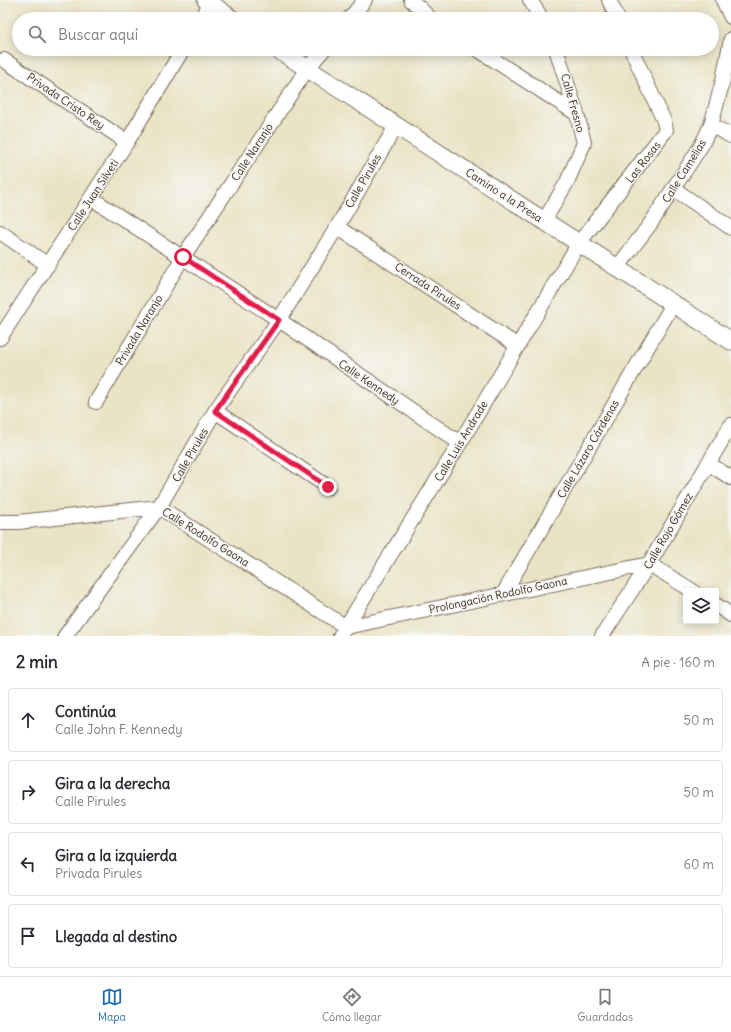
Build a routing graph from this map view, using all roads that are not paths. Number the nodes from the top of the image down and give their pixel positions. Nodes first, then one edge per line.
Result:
1 (365, 0) edge
2 (411, 0) edge
3 (530, 0) edge
4 (609, 0) edge
5 (722, 0) edge
6 (208, 2) edge
7 (204, 12) edge
8 (222, 12) edge
9 (355, 12) edge
10 (424, 12) edge
11 (538, 12) edge
12 (615, 12) edge
13 (731, 17) edge
14 (731, 39) edge
15 (179, 56) edge
16 (288, 56) edge
17 (318, 56) edge
18 (488, 56) edge
19 (558, 56) edge
20 (634, 56) edge
21 (4, 60) dead end
22 (307, 69) junction
23 (577, 114) junction
24 (711, 125) junction
25 (396, 126) junction
26 (731, 136) edge
27 (127, 142) junction
28 (674, 189) junction
29 (91, 198) junction
30 (544, 221) junction
31 (337, 226) junction
32 (731, 228) edge
33 (0, 232) edge
34 (579, 243) junction
35 (183, 257) junction
36 (48, 265) junction
37 (617, 268) junction
38 (673, 304) junction
39 (279, 320) junction
40 (1, 334) edge
41 (731, 341) edge
42 (518, 346) junction
43 (96, 402) dead end
44 (215, 411) junction
45 (731, 425) edge
46 (460, 443) junction
47 (708, 463) junction
48 (731, 478) edge
49 (328, 487) dead end
50 (159, 507) junction
51 (0, 522) edge
52 (649, 564) junction
53 (688, 588) edge
54 (503, 594) junction
55 (719, 607) edge
56 (731, 615) edge
57 (343, 631) edge
58 (606, 635) edge
59 (65, 636) edge

1 - 9 street
2 - 10 street
3 - 11 street
4 - 12 street
5 - 13 street
6 - 7 street
6 - 8 street
14 - 24 street, Calle Camelias
15 - 27 street, Calle Juan Silveti
16 - 22 street, Camino a la Presa
17 - 22 street, Calle Naranjo
18 - 23 street
19 - 23 street, Calle Fresno
20 - 34 street, Las Rosas
21 - 27 street, Privada Cristo Rey
22 - 25 street, Camino a la Presa
22 - 35 street, Calle Naranjo
23 - 30 street, Calle Fresno
24 - 26 street
24 - 28 street, Calle Camelias
25 - 30 street, Camino a la Presa
25 - 31 street, Calle Pirules
27 - 29 street, Calle Juan Silveti
28 - 32 street
28 - 37 street, Calle Camelias
29 - 35 street, Calle Kennedy
29 - 36 street, Calle Juan Silveti
30 - 34 street, Camino a la Presa
31 - 39 street, Calle Pirules
31 - 42 street, Cerrada Pirules
33 - 36 street
34 - 37 street, Camino a la Presa
34 - 42 street, Calle Luis Andrade
35 - 39 street, Calle Kennedy
35 - 43 street, Privada Naranjo
36 - 40 street, Calle Juan Silveti
37 - 38 street, Camino a la Presa
38 - 41 street, Camino a la Presa
38 - 54 street, Calle Lázaro Cárdenas
39 - 44 street, Calle Pirules
39 - 46 street, Calle Kennedy
42 - 46 street, Calle Luis Andrade
44 - 49 street
44 - 50 street, Calle Pirules
45 - 47 street, Calle Rojo Gómez
46 - 57 street, Calle Luis Andrade
47 - 48 street
47 - 52 street, Calle Rojo Gómez
50 - 51 street, Calle Rodolfo Gaona
50 - 57 street, Calle Rodolfo Gaona
50 - 59 street, Calle Pirules
52 - 53 street
52 - 54 street, Prolongación Rodolfo Gaona
52 - 58 street, Calle Rojo Gómez
54 - 57 street, Prolongación Rodolfo Gaona
55 - 56 street

